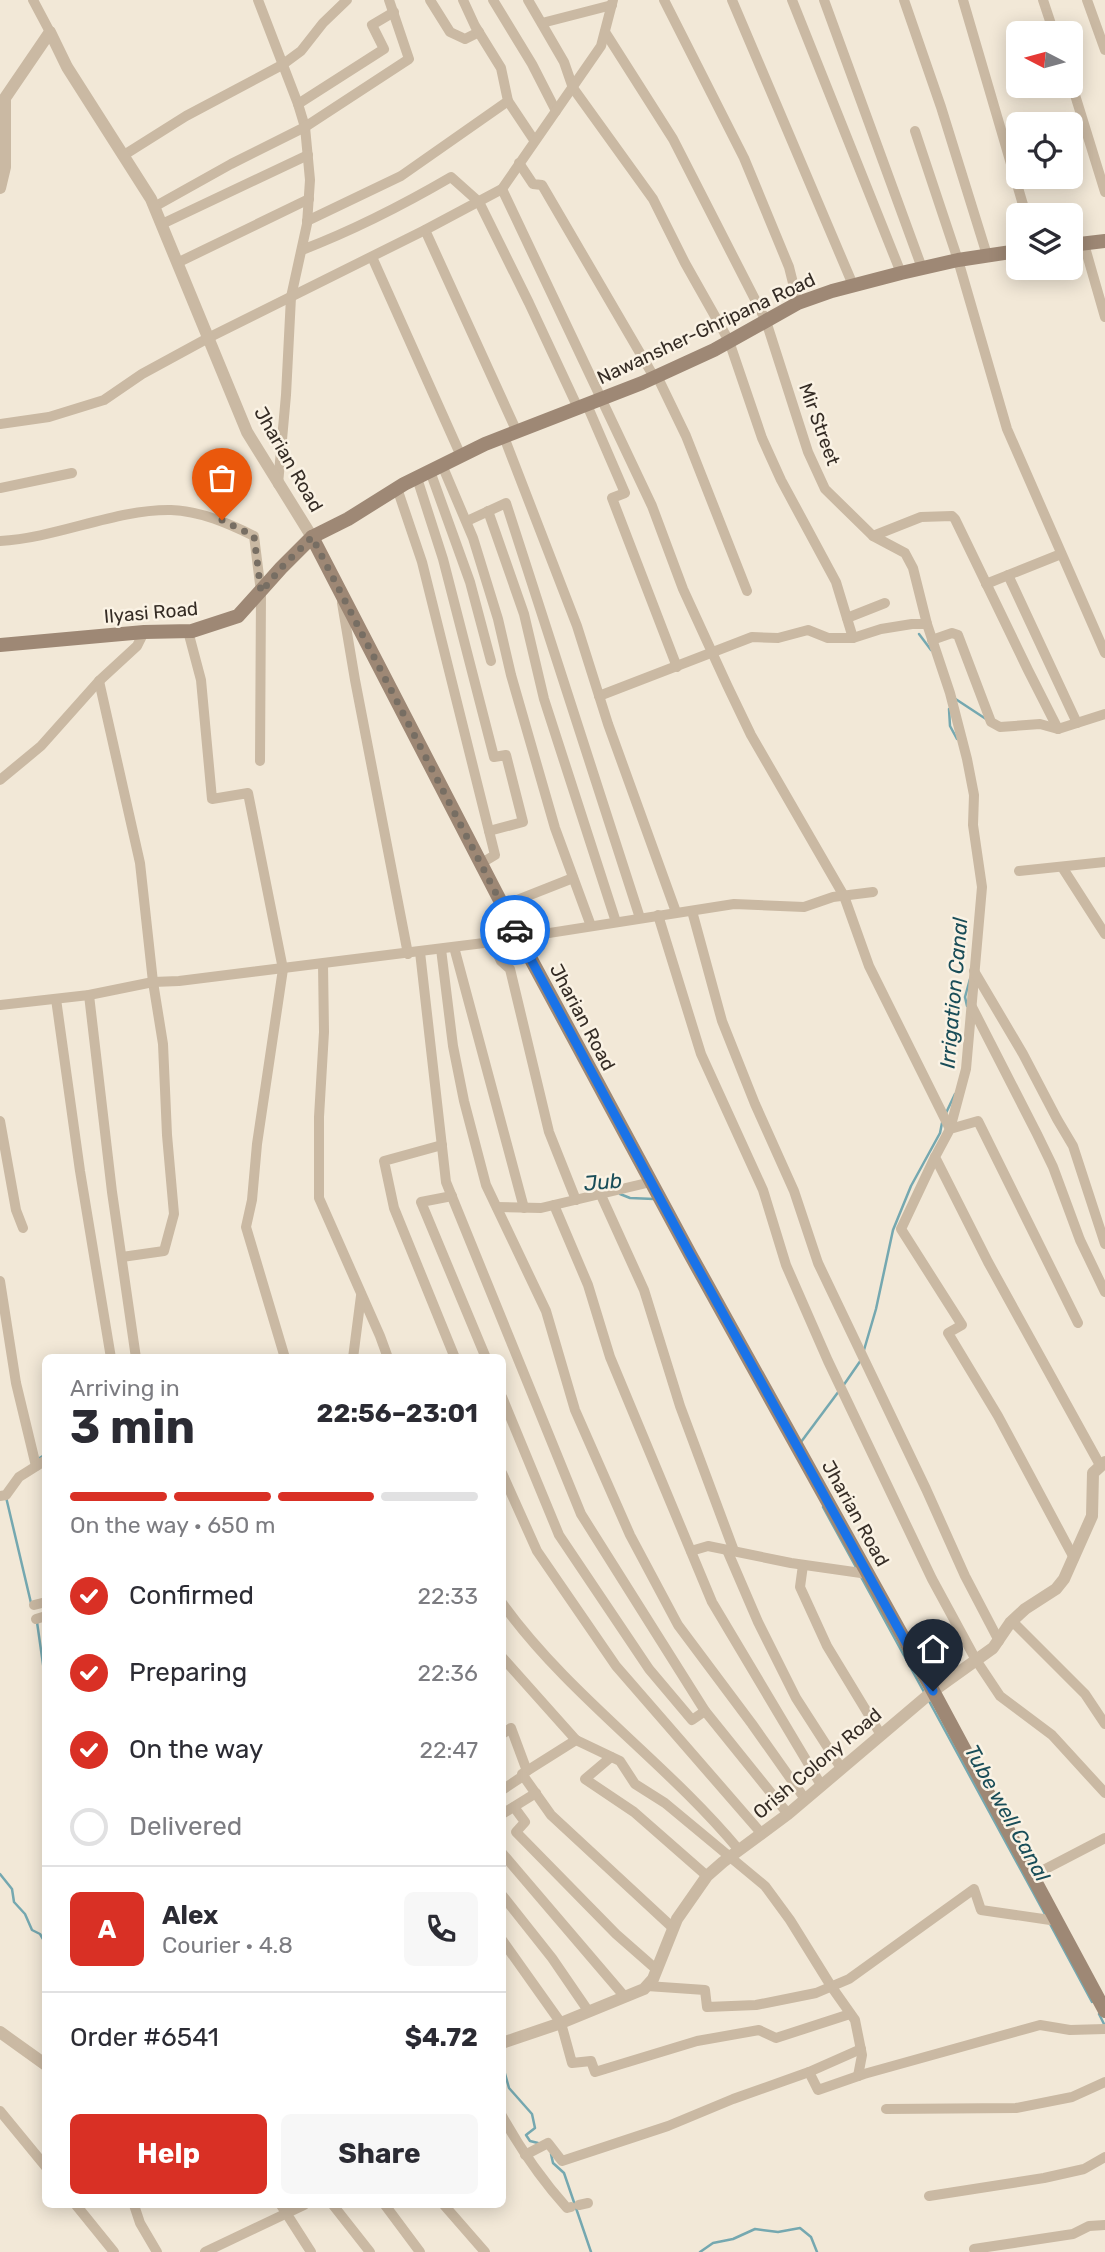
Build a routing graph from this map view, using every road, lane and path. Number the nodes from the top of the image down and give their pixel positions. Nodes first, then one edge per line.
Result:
1 (34, 0) edge
2 (258, 0) edge
3 (347, 0) edge
4 (389, 0) edge
5 (430, 0) edge
6 (463, 0) edge
7 (493, 0) edge
8 (528, 0) edge
9 (664, 0) edge
10 (732, 0) edge
11 (792, 0) edge
12 (824, 0) edge
13 (904, 0) edge
14 (964, 0) edge
15 (1044, 0) edge
16 (1087, 0) edge
17 (612, 2) edge
18 (394, 12) junction
19 (1050, 21) edge
20 (542, 23) junction
21 (50, 32) junction
22 (479, 32) junction
23 (605, 32) junction
24 (1105, 50) edge
25 (282, 65) junction
26 (573, 88) junction
27 (1076, 98) edge
28 (508, 102) junction
29 (298, 104) junction
30 (556, 111) junction
31 (305, 127) junction
32 (915, 131) dead end
33 (534, 140) junction
34 (124, 155) junction
35 (308, 155) junction
36 (519, 163) junction
37 (3, 166) edge
38 (0, 188) edge
39 (502, 189) junction
40 (1105, 192) edge
41 (309, 199) junction
42 (479, 202) junction
43 (1023, 203) edge
44 (155, 207) junction
45 (307, 221) junction
46 (162, 224) junction
47 (425, 230) junction
48 (1105, 241) edge
49 (1083, 243) edge
50 (302, 250) junction
51 (1006, 253) edge
52 (987, 255) junction
53 (372, 257) junction
54 (1083, 258) edge
55 (958, 260) junction
56 (179, 262) junction
57 (922, 268) junction
58 (901, 273) junction
59 (853, 285) junction
60 (291, 297) junction
61 (798, 303) junction
62 (1105, 317) edge
63 (766, 321) junction
64 (210, 337) junction
65 (729, 341) junction
66 (655, 376) junction
67 (603, 398) junction
68 (582, 407) junction
69 (0, 424) edge
70 (511, 434) junction
71 (461, 456) junction
72 (430, 471) junction
73 (72, 473) dead end
74 (278, 485) junction
75 (0, 488) edge
76 (397, 488) junction
77 (488, 511) junction
78 (467, 521) junction
79 (873, 536) junction
80 (312, 537) junction
81 (0, 541) edge
82 (1061, 554) junction
83 (1008, 575) junction
84 (986, 584) junction
85 (747, 591) dead end
86 (261, 592) junction
87 (340, 592) junction
88 (885, 603) dead end
89 (847, 618) junction
90 (927, 624) junction
91 (188, 631) junction
92 (144, 632) junction
93 (853, 638) junction
94 (932, 640) junction
95 (0, 645) edge
96 (713, 653) junction
97 (1105, 653) edge
98 (491, 661) dead end
99 (677, 667) junction
100 (99, 681) junction
101 (599, 696) junction
102 (1105, 714) edge
103 (1077, 723) junction
104 (1058, 729) junction
105 (260, 761) dead end
106 (0, 780) edge
107 (489, 831) junction
108 (1105, 862) edge
109 (480, 864) junction
110 (1062, 867) junction
111 (1019, 871) dead end
112 (573, 878) junction
113 (873, 892) dead end
114 (844, 896) junction
115 (502, 906) junction
116 (692, 911) junction
117 (676, 912) junction
118 (658, 915) junction
119 (640, 918) junction
120 (616, 922) junction
121 (591, 926) junction
122 (1105, 934) edge
123 (519, 937) junction
124 (492, 942) junction
125 (454, 947) junction
126 (441, 949) junction
127 (419, 952) junction
128 (408, 954) junction
129 (323, 964) junction
130 (283, 969) junction
131 (974, 970) junction
132 (153, 982) junction
133 (89, 995) junction
134 (56, 999) junction
135 (0, 1004) edge
136 (971, 1005) junction
137 (0, 1121) edge
138 (950, 1129) junction
139 (442, 1145) junction
140 (935, 1157) junction
141 (651, 1182) junction
142 (600, 1193) junction
143 (452, 1196) junction
144 (576, 1200) junction
145 (554, 1205) junction
146 (497, 1207) junction
147 (524, 1208) junction
148 (23, 1228) dead end
149 (1105, 1244) edge
150 (122, 1258) junction
151 (0, 1281) edge
152 (1105, 1292) edge
153 (362, 1294) junction
154 (1078, 1323) dead end
155 (110, 1354) edge
156 (134, 1354) edge
157 (284, 1354) edge
158 (354, 1354) edge
159 (386, 1354) edge
160 (453, 1354) edge
161 (484, 1354) edge
162 (506, 1407) edge
163 (42, 1462) edge
164 (1102, 1464) edge
165 (36, 1466) junction
166 (506, 1482) edge
167 (0, 1496) edge
168 (731, 1550) junction
169 (691, 1551) junction
170 (1074, 1558) junction
171 (803, 1565) junction
172 (868, 1574) junction
173 (42, 1603) edge
174 (34, 1605) dead end
175 (506, 1608) edge
176 (1012, 1621) junction
177 (999, 1641) junction
178 (976, 1660) junction
179 (506, 1661) edge
180 (933, 1691) junction
181 (705, 1711) junction
182 (1105, 1724) edge
183 (506, 1731) edge
184 (881, 1735) junction
185 (576, 1740) junction
186 (611, 1757) junction
187 (841, 1768) junction
188 (525, 1773) junction
189 (821, 1785) junction
190 (506, 1787) edge
191 (536, 1793) junction
192 (1105, 1793) edge
193 (805, 1799) junction
194 (514, 1807) junction
195 (506, 1812) edge
196 (788, 1814) junction
197 (762, 1834) junction
198 (1105, 1838) edge
199 (735, 1854) junction
200 (506, 1858) edge
201 (708, 1876) junction
202 (1032, 1876) junction
203 (506, 1900) edge
204 (1057, 1921) junction
205 (673, 1928) junction
206 (506, 1946) edge
207 (657, 1970) junction
208 (647, 1986) junction
209 (831, 1986) junction
210 (625, 1997) junction
211 (1105, 2011) edge
212 (589, 2012) junction
213 (850, 2014) junction
214 (561, 2023) junction
215 (1105, 2029) edge
216 (0, 2032) edge
217 (506, 2042) edge
218 (861, 2049) junction
219 (42, 2062) edge
220 (809, 2072) junction
221 (858, 2076) junction
222 (1105, 2082) edge
223 (886, 2109) dead end
224 (0, 2111) edge
225 (506, 2123) edge
226 (524, 2155) junction
227 (1105, 2157) edge
228 (42, 2162) edge
229 (929, 2196) dead end
230 (579, 2205) dead end
231 (78, 2208) edge
232 (135, 2208) edge
233 (335, 2208) edge
234 (387, 2208) edge
235 (447, 2208) edge
236 (284, 2210) edge
237 (1105, 2225) edge
238 (974, 2249) dead end
239 (114, 2252) edge
240 (157, 2252) edge
241 (205, 2252) edge
242 (311, 2252) edge
243 (370, 2252) edge
244 (420, 2252) edge
245 (485, 2252) edge

1 - 21 street
2 - 25 street
3 - 25 street
4 - 18 street
5 - 22 street
6 - 22 street
7 - 30 street
8 - 20 street
9 - 61 street
10 - 59 street
11 - 58 street
12 - 57 street
13 - 52 street
14 - 43 street
15 - 19 street
16 - 24 street
17 - 20 street
17 - 23 street
18 - 29 street
18 - 31 street
20 - 26 street
21 - 34 street, Jharian Road
21 - 37 street
22 - 28 street
23 - 26 street
23 - 63 street, Mir Street
25 - 29 street
25 - 34 street
26 - 30 street
26 - 65 street
27 - 40 street
28 - 33 street
28 - 45 street
29 - 31 street
30 - 33 street
31 - 35 street
31 - 44 street
32 - 55 street
33 - 36 street
34 - 44 street, Jharian Road
35 - 41 street
35 - 46 street
36 - 39 street
36 - 66 street
37 - 38 street
39 - 42 street
39 - 67 street
41 - 45 street
41 - 56 street
42 - 47 street
42 - 50 street
42 - 68 street
44 - 46 street, Jharian Road
45 - 50 street
46 - 56 street, Jharian Road
47 - 53 street
47 - 70 street
48 - 49 main road
50 - 60 street
51 - 52 main road, Nawansher-Ghripana Road
52 - 55 main road, Nawansher-Ghripana Road
53 - 60 street
53 - 71 street
54 - 62 street
55 - 57 main road, Nawansher-Ghripana Road
55 - 82 street
56 - 64 street, Jharian Road
57 - 58 main road, Nawansher-Ghripana Road
58 - 59 main road, Nawansher-Ghripana Road
59 - 61 main road, Nawansher-Ghripana Road
60 - 64 street
60 - 74 street
61 - 63 main road, Nawansher-Ghripana Road
63 - 65 main road, Nawansher-Ghripana Road
63 - 79 street, Mir Street
64 - 69 street
64 - 74 street, Jharian Road
65 - 66 main road, Nawansher-Ghripana Road
65 - 89 street
66 - 67 main road, Nawansher-Ghripana Road
66 - 85 street
67 - 68 main road, Nawansher-Ghripana Road
67 - 96 street
68 - 70 main road, Nawansher-Ghripana Road
68 - 99 street
70 - 71 main road, Nawansher-Ghripana Road
70 - 101 street
71 - 72 main road, Nawansher-Ghripana Road
72 - 76 main road, Nawansher-Ghripana Road
72 - 78 street
72 - 98 street
72 - 107 street
73 - 75 street
74 - 80 street, Jharian Road
76 - 80 main road, Nawansher-Ghripana Road
76 - 107 street
77 - 78 street
77 - 119 street
77 - 120 street
78 - 112 street
79 - 84 street
79 - 90 street, Mir Street
80 - 86 main road, Ilyasi Road
80 - 87 main road, Jharian Road
81 - 86 street
82 - 83 street
82 - 97 street
83 - 84 street
83 - 103 street
84 - 104 street
86 - 91 main road, Ilyasi Road
86 - 105 street
87 - 109 main road, Jharian Road
87 - 128 street
88 - 89 street
89 - 93 street
90 - 93 street
90 - 94 street, Mir Street
91 - 92 main road, Ilyasi Road
91 - 130 street
92 - 95 main road, Ilyasi Road
92 - 100 street
93 - 96 street
94 - 104 street
94 - 131 street, Mir Street
96 - 99 street
96 - 114 street
99 - 101 street
100 - 106 street
100 - 132 street
101 - 117 street
102 - 103 street
103 - 104 street
107 - 109 street
108 - 110 street
109 - 115 main road, Jharian Road
110 - 111 street
110 - 122 street
112 - 115 street
112 - 121 street
113 - 114 street
114 - 116 street
114 - 138 street
115 - 123 main road, Jharian Road
116 - 117 street
116 - 177 street
117 - 118 street
118 - 119 street
118 - 178 street
119 - 120 street
120 - 121 street
121 - 123 street
123 - 124 street
123 - 141 main road, Jharian Road
124 - 125 street
124 - 144 street
125 - 126 street
125 - 147 street
126 - 127 street
126 - 146 street
127 - 128 street
127 - 139 street
128 - 129 street
129 - 130 street
129 - 153 street
130 - 132 street
130 - 157 street
131 - 136 street, Mir Street
131 - 149 street
132 - 133 street
132 - 150 street
133 - 134 street
133 - 150 street
134 - 135 street
134 - 155 street
136 - 138 street, Mir Street
136 - 152 street
137 - 148 street
138 - 140 street, Mir Street
138 - 154 street
139 - 143 street
139 - 160 street
140 - 164 street
140 - 170 street, Mir Street
141 - 142 street
141 - 172 main road, Jharian Road
142 - 144 street
142 - 168 street
143 - 161 street
143 - 181 street
144 - 145 street
145 - 147 street
145 - 169 street
146 - 147 street
146 - 193 street
150 - 156 street
151 - 165 street
153 - 158 street
153 - 159 street
162 - 181 street
163 - 165 street
164 - 170 street, Orish Colony Road
165 - 167 street
166 - 197 street
168 - 169 street
168 - 171 street
168 - 187 street
169 - 189 street
170 - 176 street, Orish Colony Road
171 - 172 street
171 - 184 street
172 - 180 main road, Jharian Road
173 - 174 street
175 - 199 street
176 - 177 street, Orish Colony Road
176 - 182 street
177 - 178 street, Orish Colony Road
178 - 180 street, Orish Colony Road
178 - 192 street
179 - 185 street
180 - 184 street, Orish Colony Road
180 - 202 main road, Jharian Road
181 - 196 street
183 - 188 street
184 - 187 street, Orish Colony Road
185 - 186 street
185 - 188 street
186 - 199 street
186 - 201 street
187 - 189 street, Orish Colony Road
188 - 190 street
188 - 191 street
189 - 193 street, Orish Colony Road
191 - 194 street
191 - 205 street
193 - 196 street, Orish Colony Road
194 - 195 street
194 - 207 street
196 - 197 street, Orish Colony Road
197 - 199 street, Orish Colony Road
198 - 202 street
199 - 201 street, Orish Colony Road
199 - 209 street
200 - 210 street
201 - 205 street, Orish Colony Road
202 - 204 main road, Jharian Road
203 - 212 street
204 - 209 street
204 - 211 main road, Jharian Road
205 - 207 street, Orish Colony Road
206 - 214 street
207 - 208 street, Orish Colony Road
208 - 209 street
208 - 210 street
209 - 213 street
210 - 212 street
212 - 214 street
213 - 214 street
213 - 218 street
214 - 217 street
215 - 221 street
216 - 219 street
218 - 220 street
218 - 221 street
220 - 221 street
220 - 226 street
222 - 223 street
224 - 228 street
225 - 226 street
226 - 230 street
227 - 229 street
231 - 239 street
232 - 240 street
233 - 243 street
234 - 244 street
235 - 245 street
236 - 241 street
236 - 242 street
237 - 238 street

